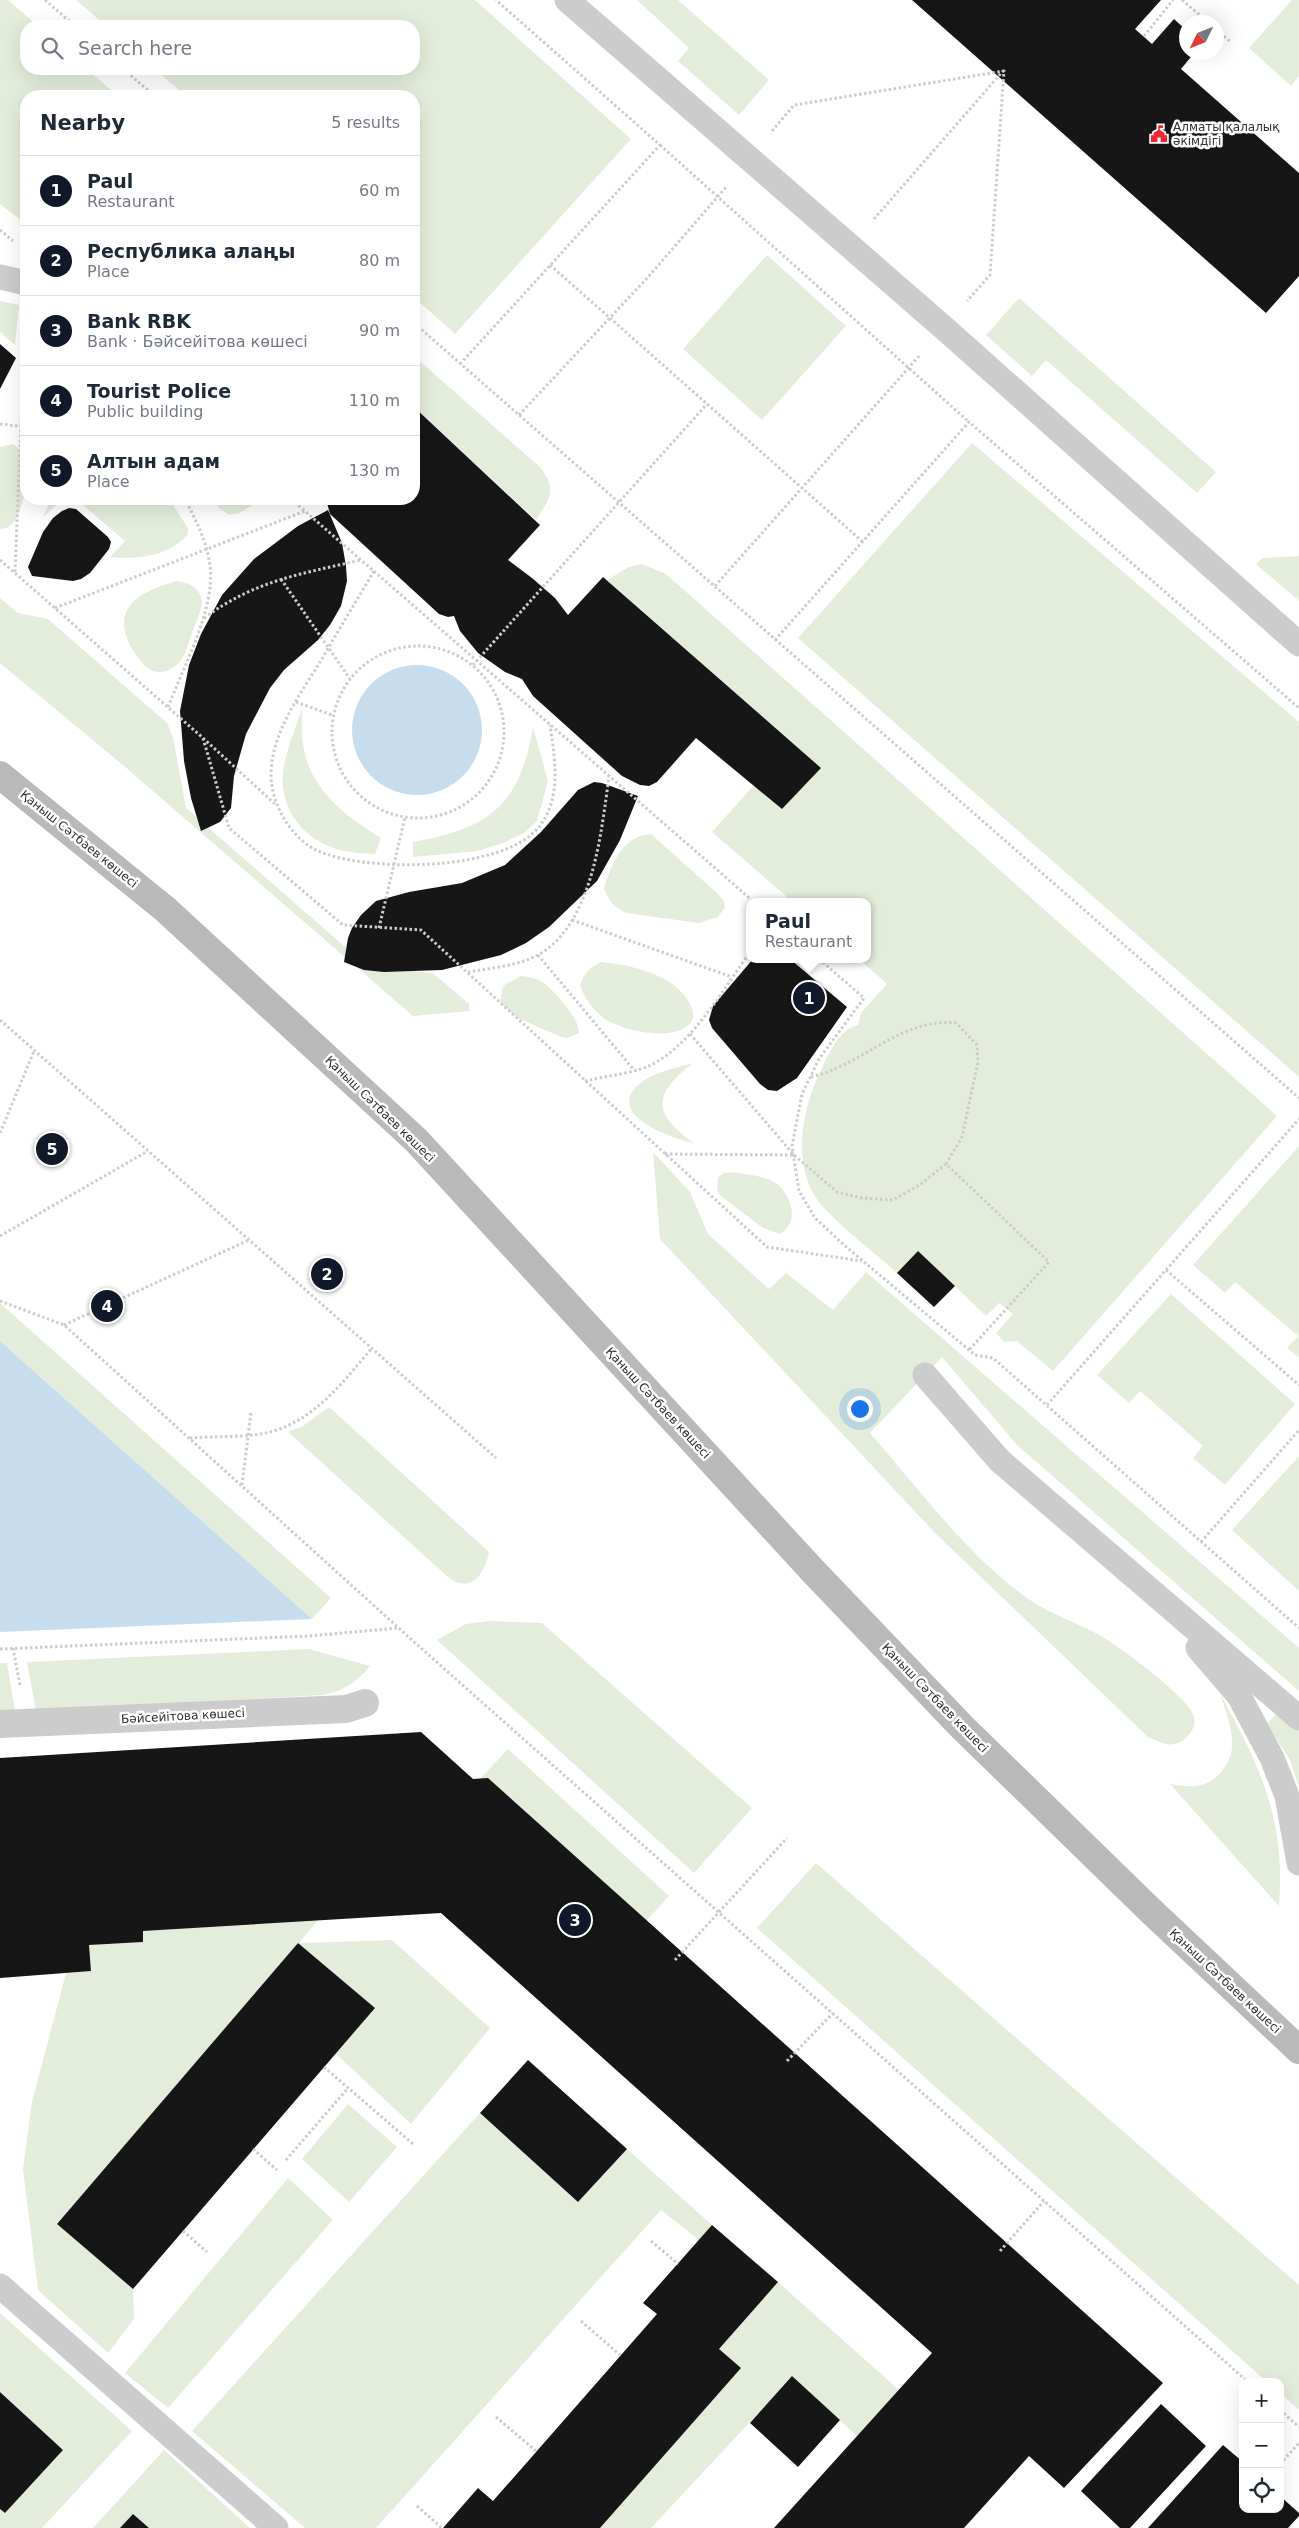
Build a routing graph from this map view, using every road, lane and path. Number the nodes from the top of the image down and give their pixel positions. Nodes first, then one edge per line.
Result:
1 (45, 0) edge
2 (496, 0) edge
3 (567, 0) edge
4 (1173, 0) edge
5 (1182, 0) edge
6 (1200, 15) edge
7 (68, 20) edge
8 (1144, 36) dead end
9 (1224, 36) edge
10 (1231, 42) dead end
11 (1004, 71) junction
12 (130, 75) edge
13 (148, 90) edge
14 (768, 135) dead end
15 (660, 145) junction
16 (718, 198) junction
17 (873, 220) dead end
18 (550, 265) junction
19 (0, 277) edge
20 (20, 282) edge
21 (964, 305) dead end
22 (609, 317) junction
23 (420, 328) edge
24 (460, 364) junction
25 (909, 368) junction
26 (707, 404) junction
27 (520, 415) junction
28 (969, 422) junction
29 (0, 424) edge
30 (20, 427) edge
31 (20, 451) edge
32 (801, 488) junction
33 (618, 502) junction
34 (188, 505) edge
35 (298, 505) edge
36 (305, 511) junction
37 (863, 542) junction
38 (206, 549) junction
39 (0, 560) edge
40 (362, 560) junction
41 (374, 571) junction
42 (15, 573) junction
43 (280, 579) junction
44 (715, 586) junction
45 (55, 608) junction
46 (203, 619) junction
47 (775, 640) junction
48 (1299, 644) edge
49 (328, 648) junction
50 (477, 660) junction
51 (473, 665) junction
52 (350, 679) junction
53 (296, 702) junction
54 (168, 707) junction
55 (1299, 708) edge
56 (332, 715) junction
57 (550, 725) junction
58 (203, 738) junction
59 (0, 775) edge
60 (609, 776) junction
61 (277, 806) junction
62 (404, 818) junction
63 (393, 864) junction
64 (749, 898) edge
65 (572, 920) junction
66 (379, 928) junction
67 (538, 955) junction
68 (746, 958) edge
69 (824, 963) edge
70 (467, 973) junction
71 (732, 977) junction
72 (0, 1020) edge
73 (690, 1034) junction
74 (34, 1050) junction
75 (634, 1070) junction
76 (810, 1078) junction
77 (585, 1081) junction
78 (1299, 1098) edge
79 (1299, 1119) edge
80 (0, 1134) edge
81 (148, 1151) junction
82 (665, 1154) junction
83 (794, 1156) junction
84 (946, 1164) junction
85 (0, 1236) edge
86 (249, 1240) junction
87 (862, 1261) junction
88 (1166, 1270) junction
89 (0, 1301) edge
90 (64, 1325) junction
91 (372, 1348) junction
92 (969, 1350) junction
93 (925, 1375) dead end
94 (1299, 1385) edge
95 (1047, 1405) junction
96 (251, 1412) dead end
97 (1299, 1430) edge
98 (248, 1434) junction
99 (189, 1438) junction
100 (496, 1458) dead end
101 (242, 1486) junction
102 (1087, 1536) junction
103 (1201, 1542) junction
104 (399, 1628) junction
105 (1299, 1628) edge
106 (13, 1648) junction
107 (0, 1649) edge
108 (21, 1693) dead end
109 (365, 1703) dead end
110 (1299, 1718) edge
111 (0, 1724) edge
112 (787, 1838) dead end
113 (1299, 1863) edge
114 (719, 1912) junction
115 (675, 1960) dead end
116 (833, 2013) junction
117 (1299, 2050) edge
118 (787, 2061) dead end
119 (324, 2068) dead end
120 (348, 2088) junction
121 (413, 2144) dead end
122 (253, 2149) dead end
123 (286, 2160) dead end
124 (277, 2170) dead end
125 (1044, 2201) junction
126 (183, 2231) dead end
127 (651, 2240) dead end
128 (1000, 2251) dead end
129 (207, 2252) dead end
130 (678, 2264) dead end
131 (0, 2286) edge
132 (581, 2321) dead end
133 (620, 2355) dead end
134 (1243, 2378) edge
135 (1284, 2414) edge
136 (496, 2417) dead end
137 (1299, 2427) edge
138 (1299, 2443) edge
139 (536, 2451) dead end
140 (1284, 2460) edge
141 (418, 2506) dead end
142 (276, 2528) edge
143 (442, 2528) edge

1 - 7 path
2 - 15 path
3 - 48 lane
4 - 8 path
5 - 6 path
9 - 10 path
11 - 14 path
11 - 17 path
11 - 21 path
12 - 13 path
15 - 16 path
15 - 18 path
16 - 22 path
16 - 25 path
18 - 22 path
18 - 24 path
19 - 20 lane
22 - 26 path
22 - 27 path
23 - 24 path
24 - 27 path
25 - 28 path
25 - 32 path
26 - 32 path
26 - 33 path
27 - 33 path
28 - 37 path
28 - 55 path
29 - 30 path
31 - 42 path
32 - 37 path
32 - 44 path
33 - 44 path
33 - 50 path
34 - 38 path
35 - 36 path
36 - 38 path
36 - 40 path
37 - 47 path
38 - 45 path
38 - 46 path
39 - 42 path
40 - 41 path
40 - 43 path
41 - 49 path
41 - 50 path
42 - 45 path
43 - 46 path
43 - 49 path
44 - 47 path
45 - 54 path
46 - 54 path
47 - 78 path
49 - 52 path
49 - 53 path
50 - 51 path
50 - 57 path
51 - 52 path
51 - 62 path
52 - 56 path
53 - 56 path
53 - 61 path
54 - 58 path
56 - 62 path
57 - 60 path
57 - 63 path
58 - 61 path
58 - 66 path
59 - 117 main road, Қаныш Сәтбаев көшесі
60 - 64 path
60 - 65 path
61 - 63 path
62 - 63 path
63 - 66 path
65 - 67 path
65 - 71 path
66 - 70 path
67 - 70 path
67 - 75 path
68 - 71 path
69 - 76 path
70 - 77 path
71 - 73 path
72 - 74 path
73 - 75 path
73 - 83 path
74 - 80 path
74 - 81 path
75 - 77 path
76 - 83 path
76 - 84 path
77 - 82 path
79 - 88 path
81 - 85 path
81 - 86 path
82 - 83 path
82 - 87 path
83 - 84 path
83 - 87 path
84 - 92 path
86 - 90 path
86 - 91 path
87 - 92 path
88 - 94 path
88 - 95 path
89 - 90 path
90 - 99 path
91 - 98 path
91 - 100 path
92 - 95 path
93 - 102 lane
95 - 103 path
96 - 98 path
97 - 103 path
98 - 99 path
98 - 101 path
99 - 101 path
101 - 104 path
102 - 110 lane
102 - 113 lane
103 - 105 path
104 - 106 path
104 - 114 path
106 - 107 path
106 - 108 path
109 - 111 street, Бәйсейітова көшесі
112 - 114 path
114 - 115 path
114 - 116 path
116 - 118 path
116 - 125 path
119 - 120 path
120 - 121 path
120 - 123 path
122 - 124 path
125 - 128 path
125 - 134 path
126 - 129 path
127 - 130 path
131 - 142 lane
132 - 133 path
135 - 137 path
136 - 139 path
138 - 140 path
141 - 143 path

